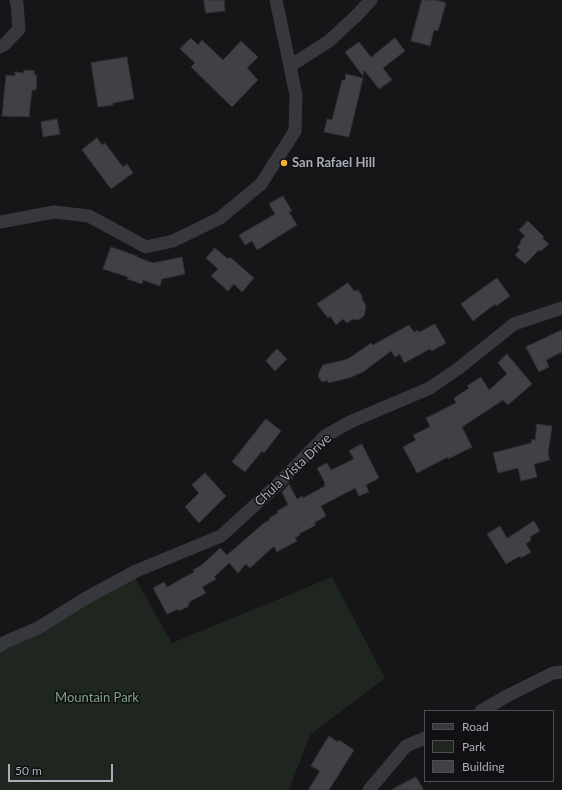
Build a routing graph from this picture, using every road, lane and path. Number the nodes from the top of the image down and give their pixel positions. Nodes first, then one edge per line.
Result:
1 (16, 0) edge
2 (276, 0) edge
3 (371, 0) edge
4 (0, 48) edge
5 (290, 66) junction
6 (0, 222) edge
7 (562, 308) edge
8 (0, 646) edge
9 (558, 673) edge
10 (562, 684) edge
11 (483, 710) edge
12 (424, 738) edge
13 (369, 790) edge

1 - 4 street
2 - 5 street
3 - 5 street
5 - 6 street
7 - 8 street, Chula Vista Drive
9 - 10 street
9 - 11 street
12 - 13 street

